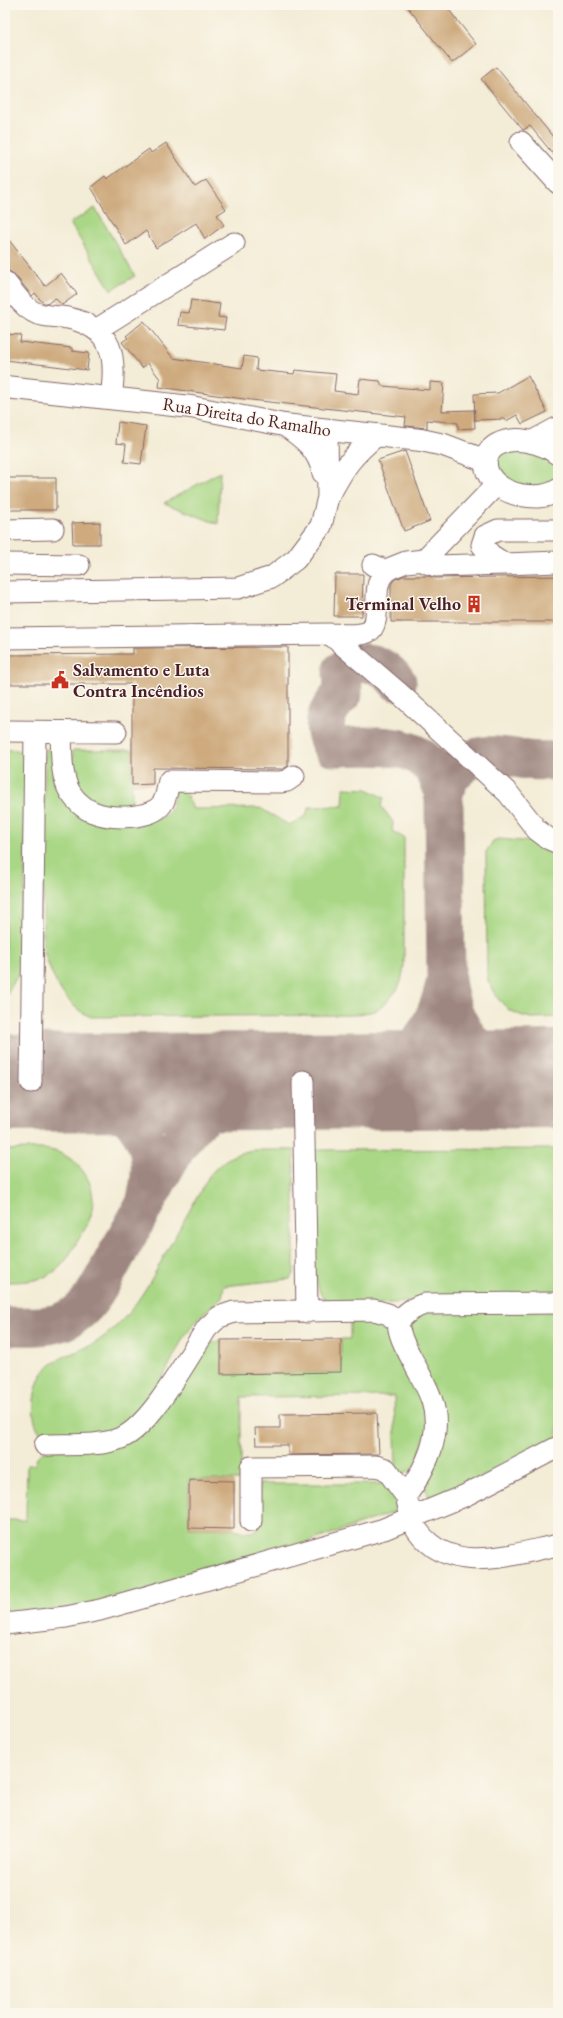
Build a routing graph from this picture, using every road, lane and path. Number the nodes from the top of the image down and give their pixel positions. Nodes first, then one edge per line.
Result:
1 (521, 142) dead end
2 (558, 183) edge
3 (234, 243) dead end
4 (5, 282) edge
5 (96, 330) junction
6 (5, 386) edge
7 (111, 398) junction
8 (284, 425) junction
9 (558, 428) edge
10 (326, 430) junction
11 (377, 436) junction
12 (532, 442) junction
13 (558, 454) edge
14 (486, 461) junction
15 (496, 485) junction
16 (558, 490) edge
17 (328, 497) junction
18 (460, 521) junction
19 (53, 529) dead end
20 (5, 530) edge
21 (558, 530) edge
22 (482, 540) junction
23 (424, 560) junction
24 (558, 562) edge
25 (5, 564) edge
26 (78, 564) dead end
27 (505, 564) junction
28 (5, 592) edge
29 (330, 634) junction
30 (5, 638) edge
31 (5, 731) edge
32 (35, 732) junction
33 (61, 732) junction
34 (116, 732) dead end
35 (294, 776) dead end
36 (558, 843) edge
37 (303, 1081) dead end
38 (31, 1082) dead end
39 (558, 1303) edge
40 (307, 1312) junction
41 (398, 1322) junction
42 (45, 1445) dead end
43 (558, 1447) edge
44 (406, 1496) junction
45 (412, 1518) junction
46 (251, 1521) dead end
47 (558, 1545) edge
48 (5, 1624) edge

1 - 2 street
3 - 5 street
4 - 5 street
5 - 7 street
6 - 7 main road, Rua Direita do Ramalho
7 - 8 main road, Rua Direita do Ramalho
8 - 10 main road, Rua Direita do Ramalho
8 - 17 street
9 - 12 main road
10 - 11 main road, Rua Direita do Ramalho
10 - 17 street
11 - 14 main road, Rua Direita do Ramalho
11 - 17 street
12 - 13 main road
12 - 14 main road
14 - 15 main road
15 - 16 main road
15 - 18 street
17 - 28 street
18 - 22 street
18 - 23 street
19 - 20 street
21 - 22 street
22 - 27 street
23 - 27 street
23 - 29 street
24 - 27 street
25 - 26 street
29 - 30 street
29 - 36 street
31 - 32 street
32 - 33 street
32 - 38 street
33 - 34 street
33 - 35 street
37 - 40 street
39 - 41 street
40 - 41 street
40 - 42 street
41 - 44 street
43 - 45 street
44 - 45 street
44 - 46 street
45 - 47 street
45 - 48 street

